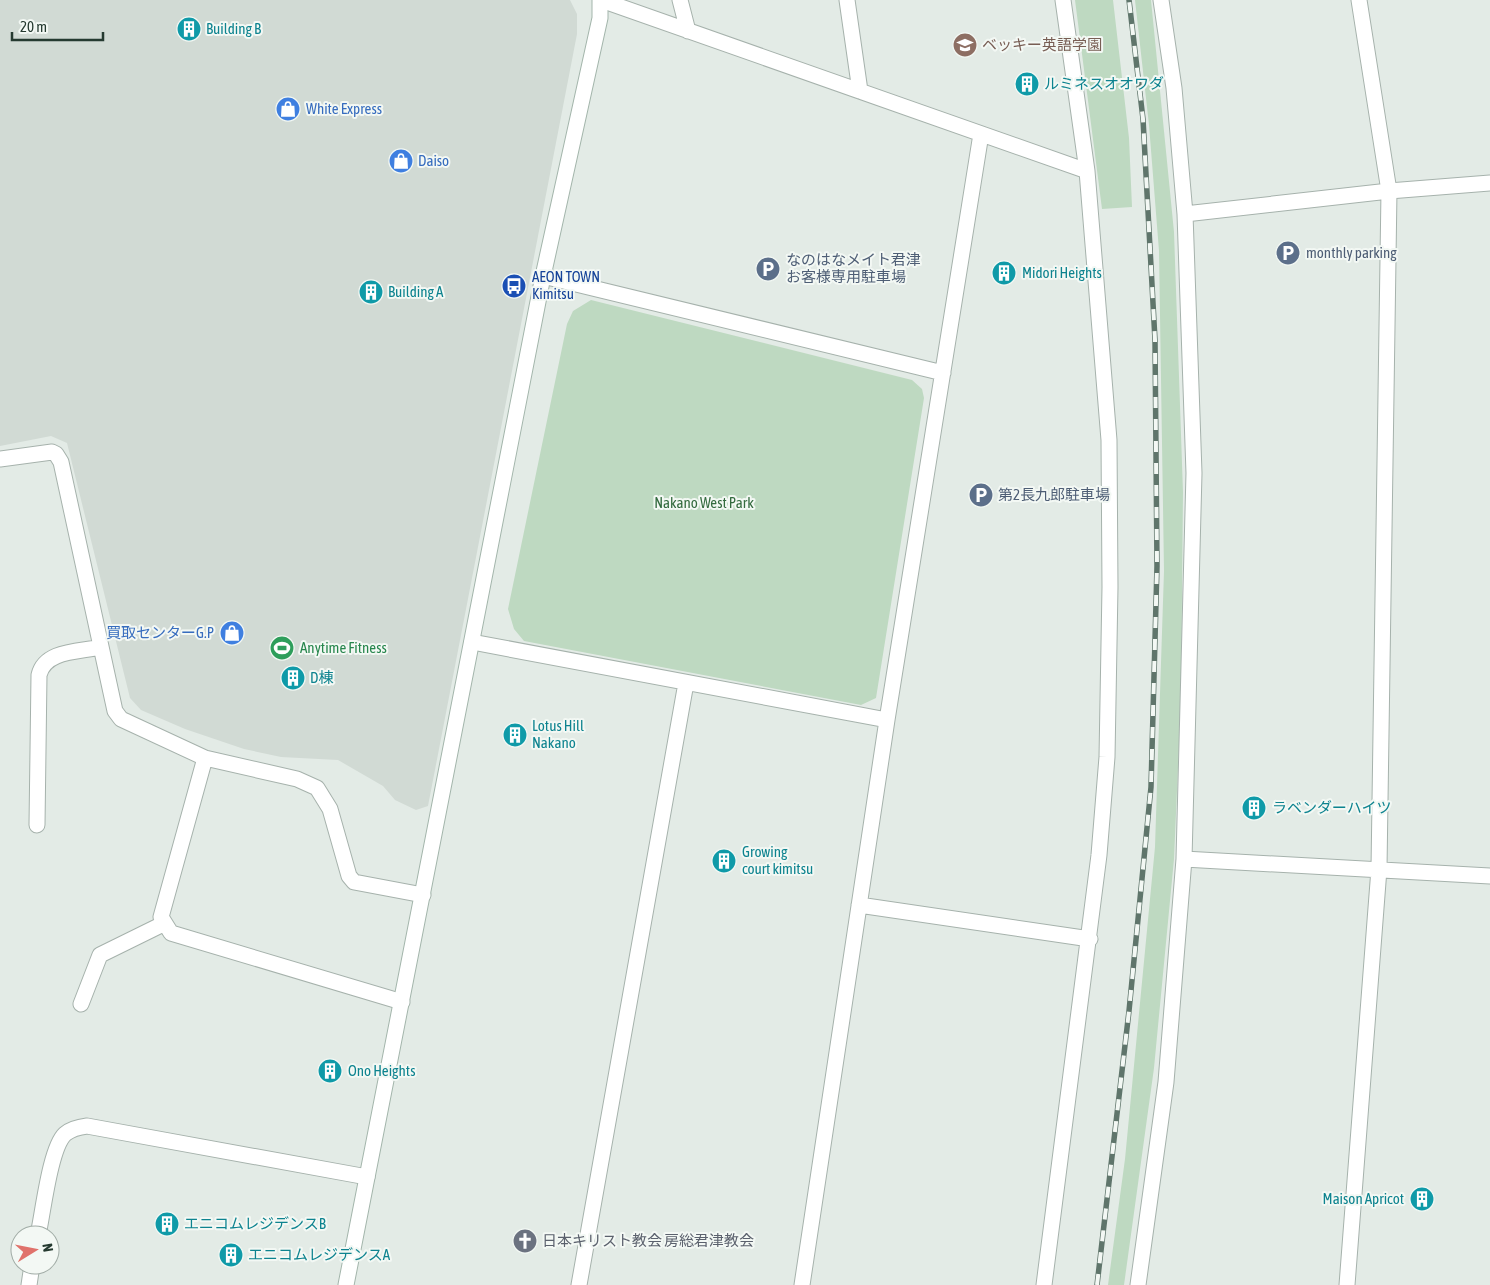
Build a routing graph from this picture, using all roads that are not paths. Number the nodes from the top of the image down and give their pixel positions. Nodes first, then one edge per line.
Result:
1 (600, 0) edge
2 (680, 0) edge
3 (847, 0) edge
4 (1063, 0) edge
5 (1161, 0) edge
6 (1359, 0) edge
7 (688, 31) junction
8 (860, 91) junction
9 (981, 134) junction
10 (1087, 171) junction
11 (1490, 183) edge
12 (1389, 191) junction
13 (1185, 214) junction
14 (543, 276) junction
15 (943, 373) junction
16 (0, 459) edge
17 (472, 642) junction
18 (101, 648) junction
19 (686, 683) junction
20 (887, 720) junction
21 (204, 758) junction
22 (37, 825) dead end
23 (1184, 858) junction
24 (1379, 868) junction
25 (1490, 876) edge
26 (423, 895) junction
27 (859, 905) junction
28 (163, 924) junction
29 (1090, 939) junction
30 (402, 1002) junction
31 (81, 1004) dead end
32 (367, 1178) junction
33 (40, 1225) edge
34 (346, 1285) edge
35 (579, 1285) edge
36 (802, 1285) edge
37 (1044, 1285) edge
38 (1138, 1285) edge
39 (1347, 1285) edge

1 - 7 street
1 - 14 street
2 - 7 street
3 - 8 street
4 - 10 street
5 - 13 street
6 - 12 street
7 - 8 street
8 - 9 street
9 - 10 street
9 - 15 street
10 - 29 street
11 - 12 street
12 - 13 street
12 - 24 street
13 - 23 street
14 - 15 street
14 - 17 street
15 - 20 street
16 - 18 street
17 - 19 street
17 - 26 street
18 - 21 street
18 - 22 street
19 - 20 street
19 - 35 street
20 - 27 street
21 - 26 street
21 - 28 street
23 - 24 street
23 - 38 street
24 - 25 street
24 - 39 street
26 - 30 street
27 - 29 street
27 - 36 street
28 - 30 street
28 - 31 street
29 - 37 street
30 - 32 street
32 - 33 street
32 - 34 street

